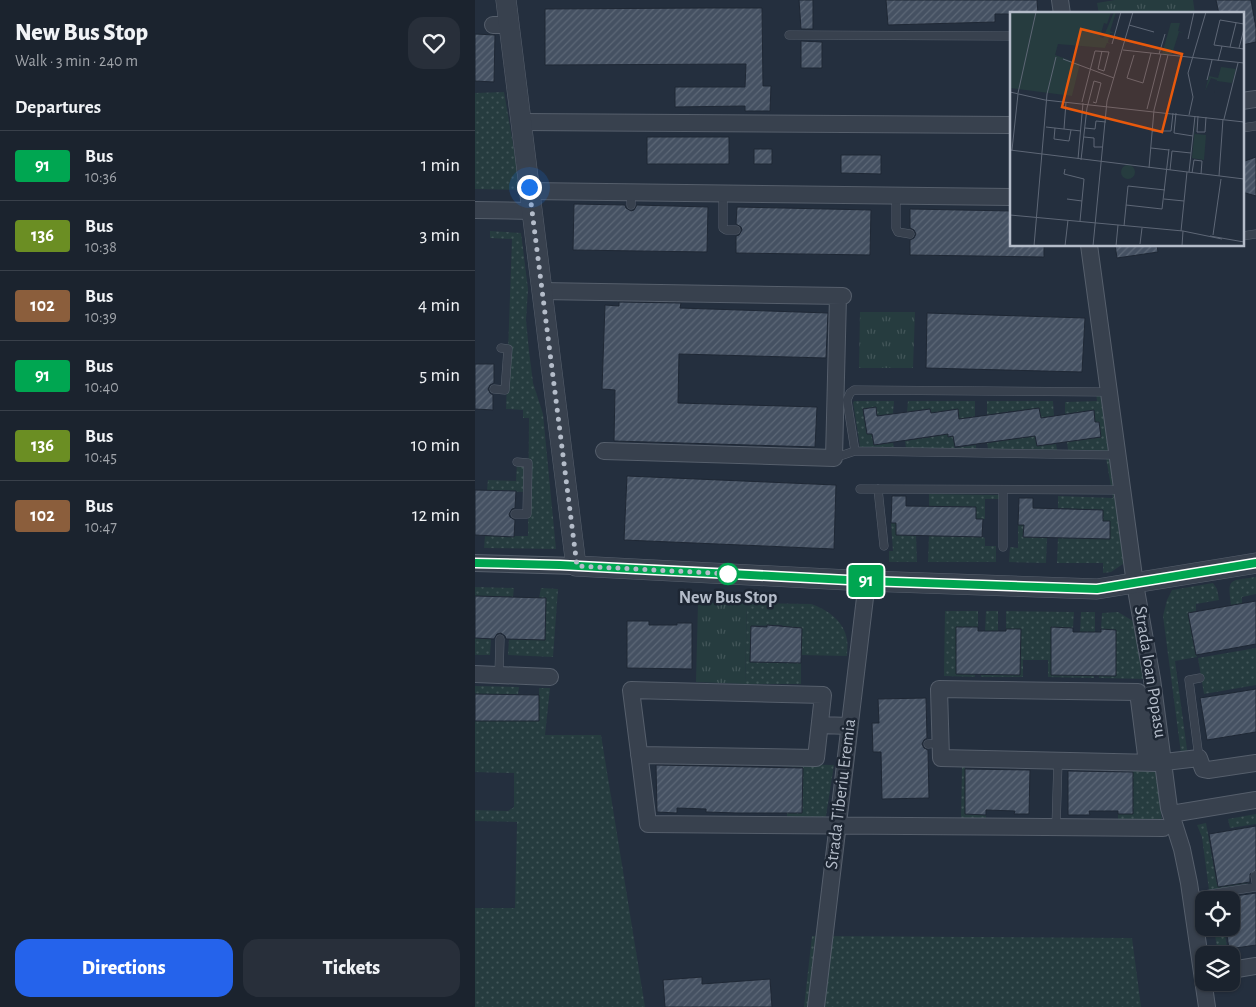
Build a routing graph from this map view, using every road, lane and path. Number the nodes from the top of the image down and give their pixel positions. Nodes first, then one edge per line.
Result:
1 (506, 0) edge
2 (789, 35) dead end
3 (1010, 36) edge
4 (1256, 99) edge
5 (1243, 101) edge
6 (521, 122) junction
7 (1010, 125) edge
8 (1256, 126) edge
9 (1243, 128) edge
10 (529, 191) junction
11 (723, 193) junction
12 (896, 195) junction
13 (1010, 197) edge
14 (475, 210) edge
15 (532, 211) junction
16 (736, 230) dead end
17 (910, 234) dead end
18 (1256, 234) edge
19 (1243, 236) edge
20 (1089, 246) edge
21 (542, 291) junction
22 (501, 348) dead end
23 (493, 389) dead end
24 (1109, 392) junction
25 (604, 451) dead end
26 (855, 451) junction
27 (1118, 456) junction
28 (834, 458) junction
29 (517, 462) dead end
30 (860, 489) dead end
31 (878, 489) junction
32 (1003, 490) junction
33 (1123, 490) junction
34 (515, 514) dead end
35 (884, 546) dead end
36 (1003, 548) dead end
37 (475, 563) edge
38 (1256, 563) edge
39 (577, 566) junction
40 (867, 581) junction
41 (1135, 584) junction
42 (500, 639) dead end
43 (475, 674) edge
44 (499, 674) junction
45 (550, 677) dead end
46 (1200, 678) dead end
47 (819, 725) junction
48 (849, 726) junction
49 (639, 755) junction
50 (1199, 758) junction
51 (1058, 761) junction
52 (1164, 762) junction
53 (1147, 763) junction
54 (1256, 763) edge
55 (1256, 800) edge
56 (1171, 814) junction
57 (837, 826) junction
58 (1056, 828) junction
59 (1163, 828) dead end
60 (1256, 887) edge
61 (1191, 897) junction
62 (1199, 946) edge
63 (1256, 966) edge
64 (1240, 969) edge
65 (1205, 991) edge
66 (816, 1007) edge
67 (1207, 1007) edge

1 - 6 street
2 - 3 lane
4 - 5 street
6 - 7 street
6 - 10 street
8 - 9 lane
10 - 11 street
10 - 15 street
11 - 12 street
11 - 16 lane
12 - 13 street
12 - 17 lane
14 - 15 street
15 - 21 street
18 - 19 lane
20 - 24 street, Strada Ioan Popasu
21 - 28 street
21 - 39 street
22 - 23 lane
24 - 26 lane
24 - 27 street, Strada Ioan Popasu
25 - 28 street
26 - 27 lane
26 - 28 lane
27 - 33 street, Strada Ioan Popasu
29 - 34 lane
30 - 31 lane
31 - 32 lane
31 - 35 lane
32 - 33 lane
32 - 36 lane
33 - 41 street, Strada Ioan Popasu
37 - 39 street
38 - 41 street
39 - 40 street
40 - 41 street
40 - 48 street, Strada Tiberiu Eremia
41 - 52 street, Strada Ioan Popasu
42 - 44 lane
43 - 44 street
44 - 45 street
46 - 50 lane
47 - 48 street
47 - 49 street
47 - 49 street
48 - 57 street, Strada Tiberiu Eremia
49 - 57 street
50 - 52 street
50 - 54 street
51 - 53 street
51 - 53 street
51 - 58 lane
52 - 53 street
52 - 56 street, Strada Ioan Popasu
55 - 56 street
56 - 61 street, Strada Ioan Popasu
57 - 58 street
57 - 66 street, Strada Tiberiu Eremia
58 - 59 street
60 - 61 lane
61 - 62 street, Strada Ioan Popasu
63 - 64 street
65 - 67 street, Strada Ioan Popasu

